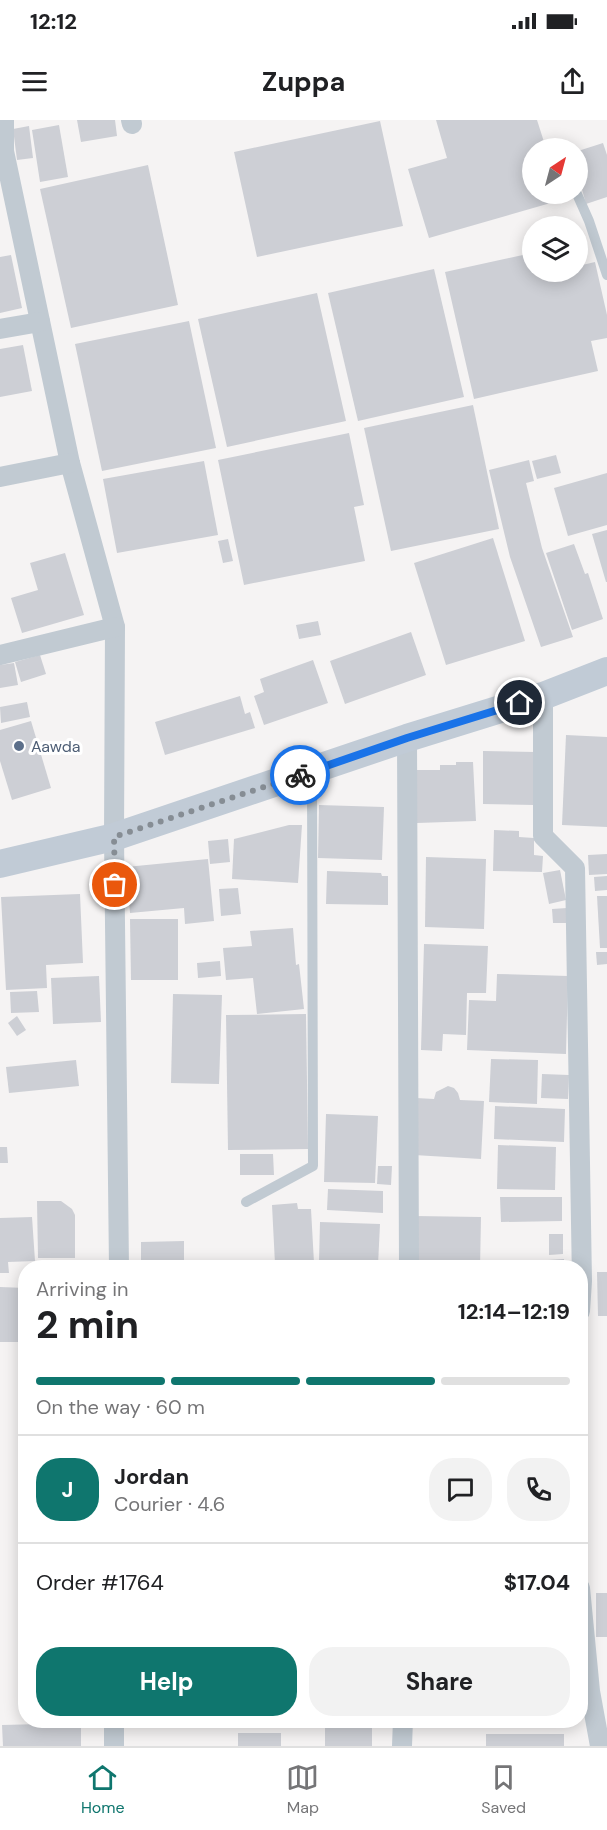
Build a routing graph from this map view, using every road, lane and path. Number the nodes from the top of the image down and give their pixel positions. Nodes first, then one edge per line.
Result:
1 (4, 120) edge
2 (2, 151) edge
3 (581, 204) edge
4 (607, 275) edge
5 (40, 322) junction
6 (0, 329) edge
7 (70, 463) junction
8 (0, 477) edge
9 (115, 627) junction
10 (0, 655) edge
11 (607, 671) edge
12 (543, 696) junction
13 (407, 738) junction
14 (312, 771) junction
15 (114, 837) junction
16 (0, 864) edge
17 (246, 1202) dead end
18 (119, 1260) edge
19 (409, 1260) edge
20 (582, 1260) edge
21 (588, 1670) edge
22 (114, 1728) edge
23 (403, 1728) edge
24 (114, 1746) edge
25 (402, 1746) edge
26 (600, 1746) edge

1 - 2 street
2 - 5 street
3 - 4 lane
5 - 6 street
5 - 7 street
7 - 8 street
7 - 9 street
9 - 10 street
9 - 15 street
11 - 12 main road
12 - 13 main road
12 - 20 street
13 - 14 main road
13 - 19 street
14 - 15 main road
14 - 17 lane
15 - 16 main road
15 - 18 street
21 - 26 street
22 - 24 street
23 - 25 street

